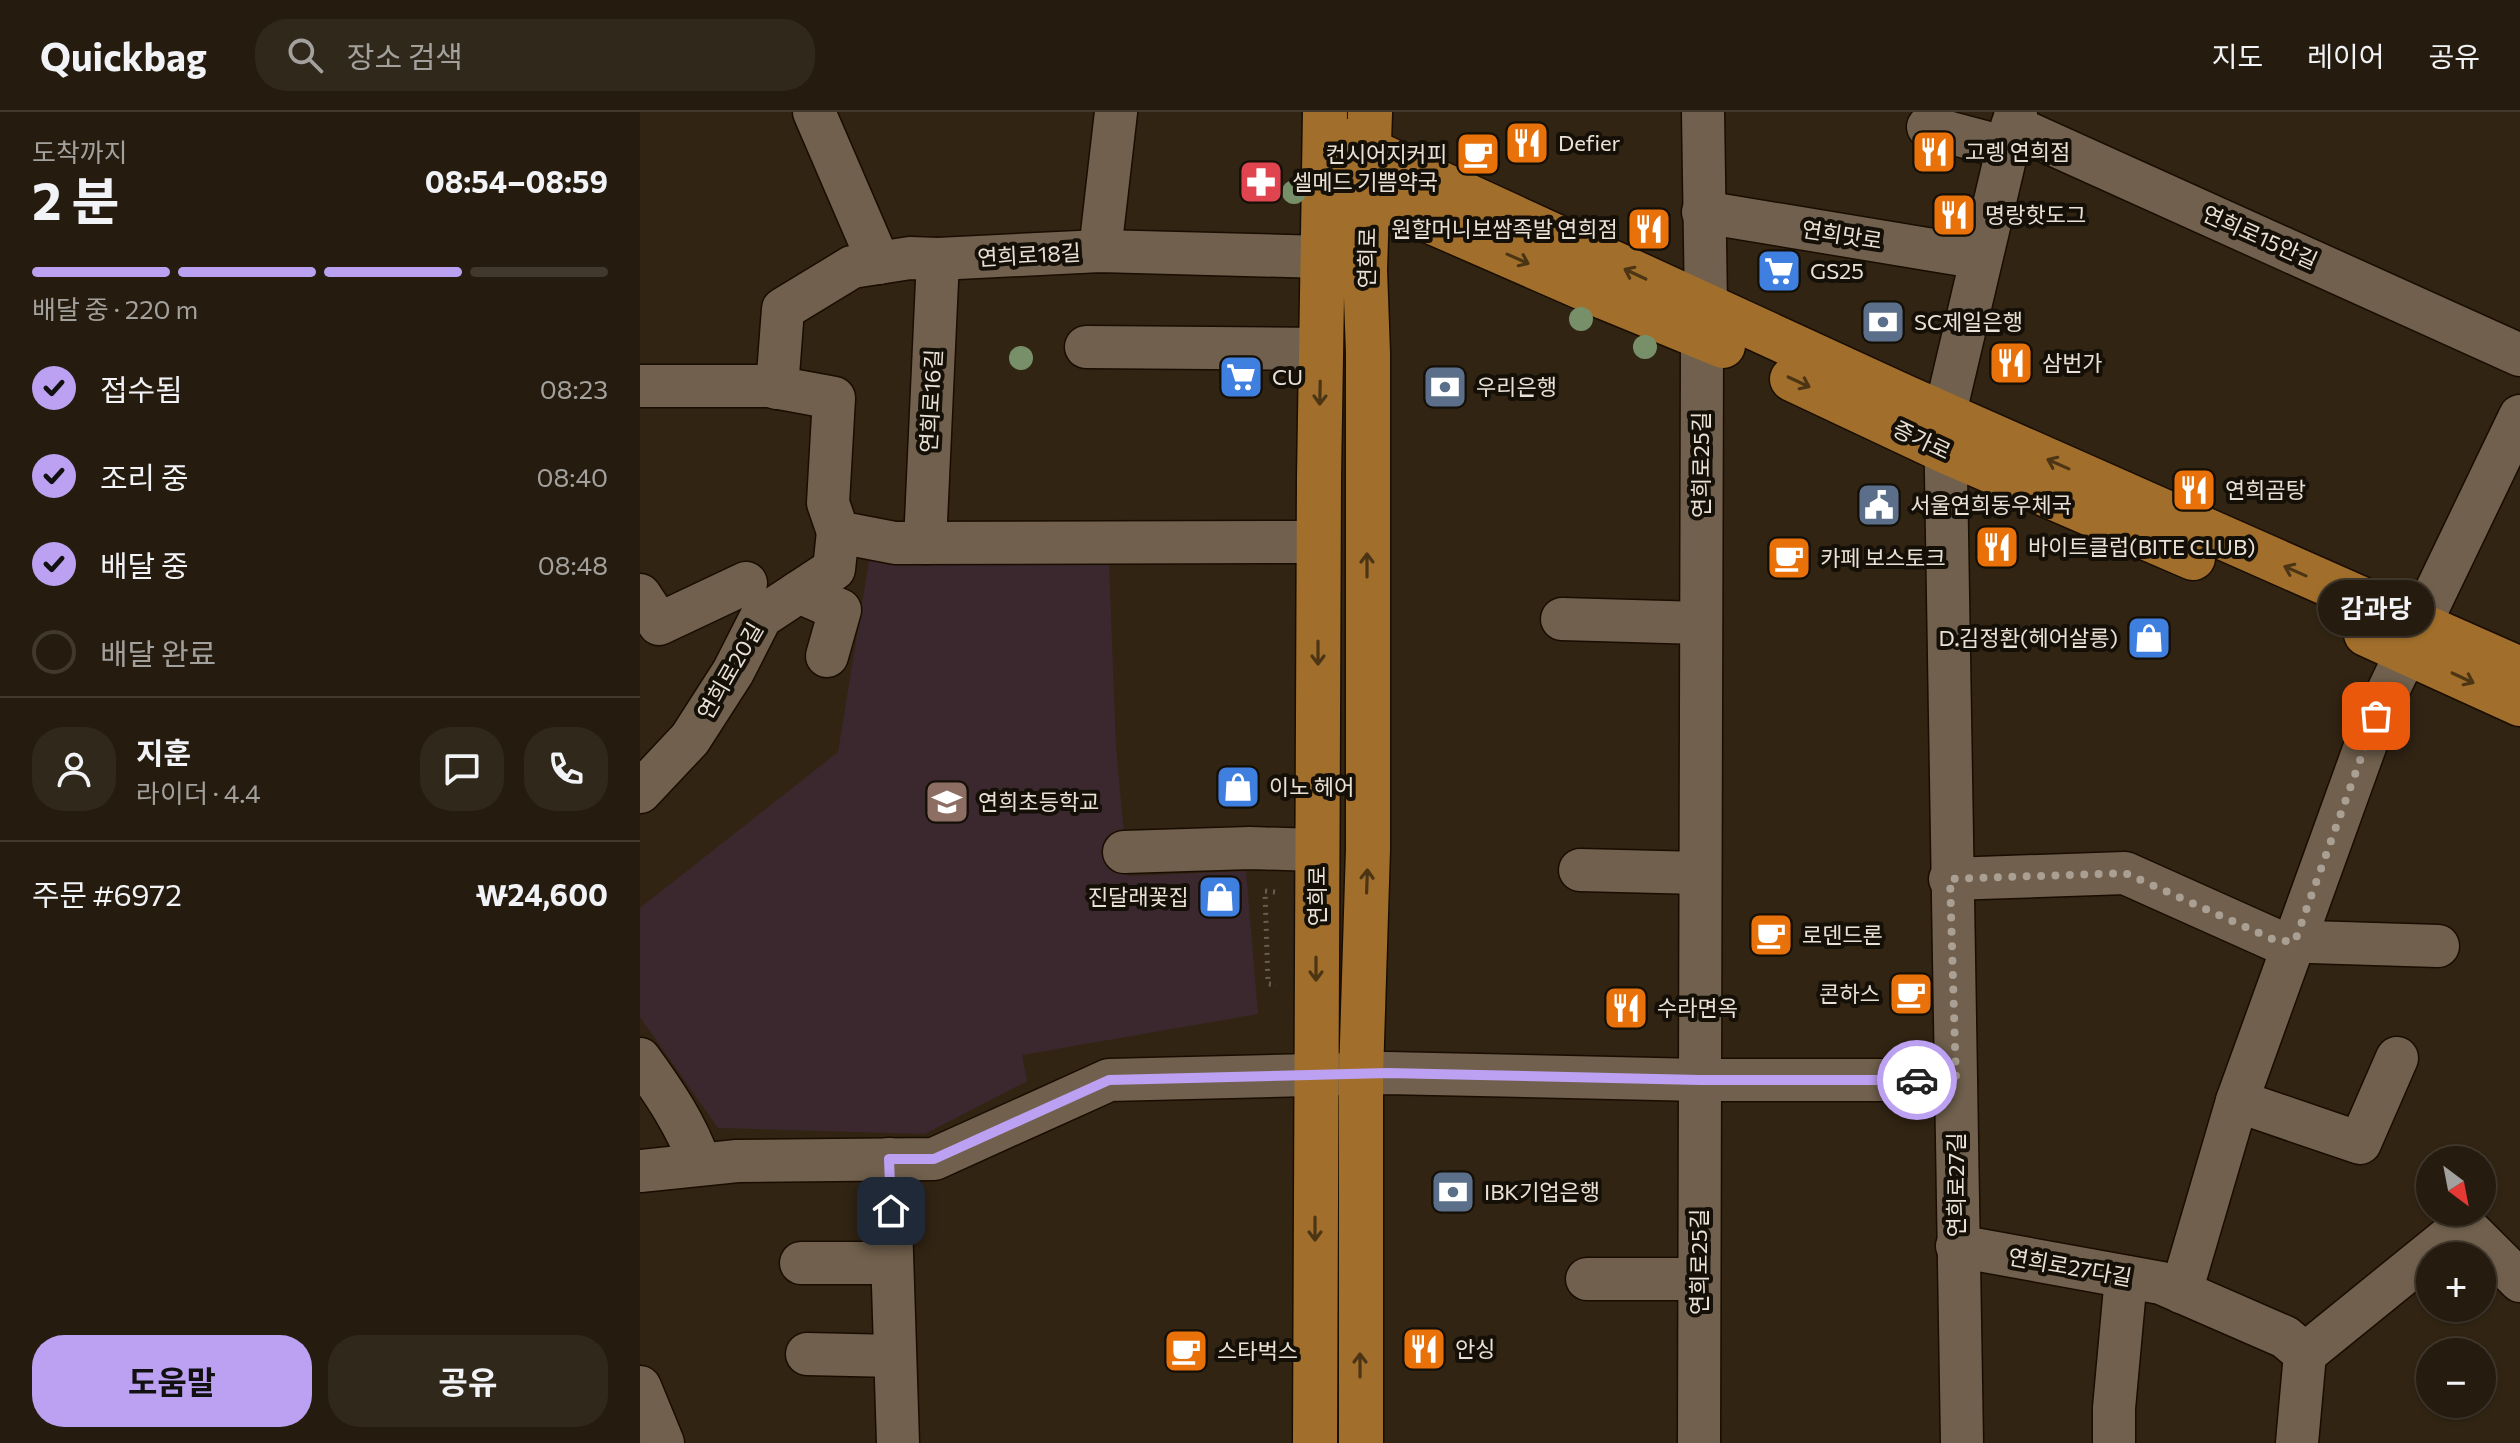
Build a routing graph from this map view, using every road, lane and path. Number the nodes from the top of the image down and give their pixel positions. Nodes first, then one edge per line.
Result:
1 (814, 112) edge
2 (1116, 112) edge
3 (1703, 112) edge
4 (1326, 122) edge
5 (1928, 127) dead end
6 (2012, 129) edge
7 (1370, 132) edge
8 (1325, 175) junction
9 (1369, 195) junction
10 (1703, 212) junction
11 (1100, 251) junction
12 (1323, 257) junction
13 (1981, 258) junction
14 (938, 259) junction
15 (879, 263) junction
16 (1365, 270) junction
17 (1705, 322) junction
18 (1086, 347) dead end
19 (1321, 349) junction
20 (2520, 355) edge
21 (640, 386) edge
22 (777, 388) junction
23 (2520, 416) edge
24 (1945, 432) junction
25 (838, 532) junction
26 (1318, 542) junction
27 (925, 543) junction
28 (746, 583) dead end
29 (799, 592) junction
30 (649, 610) edge
31 (1562, 619) dead end
32 (1701, 623) junction
33 (2412, 638) junction
34 (827, 656) dead end
35 (2520, 669) edge
36 (2520, 704) edge
37 (640, 792) edge
38 (1317, 850) junction
39 (1124, 852) dead end
40 (1580, 870) dead end
41 (1700, 873) junction
42 (1950, 879) junction
43 (1275, 892) dead end
44 (2295, 941) junction
45 (2438, 946) dead end
46 (1277, 985) dead end
47 (2397, 1058) dead end
48 (640, 1059) edge
49 (1316, 1073) junction
50 (1361, 1075) junction
51 (1700, 1080) junction
52 (1956, 1080) junction
53 (2237, 1101) junction
54 (889, 1159) junction
55 (700, 1164) junction
56 (640, 1171) edge
57 (1957, 1246) junction
58 (801, 1263) dead end
59 (892, 1263) junction
60 (2126, 1277) junction
61 (1587, 1279) dead end
62 (1699, 1279) junction
63 (2520, 1281) edge
64 (2181, 1292) junction
65 (807, 1354) dead end
66 (2305, 1354) junction
67 (895, 1356) junction
68 (640, 1387) edge
69 (663, 1443) edge
70 (898, 1443) edge
71 (1315, 1443) edge
72 (1361, 1443) edge
73 (1699, 1443) edge
74 (1962, 1443) edge
75 (2114, 1443) edge
76 (2297, 1443) edge

1 - 15 street
2 - 11 street
3 - 10 street
4 - 7 main road, 증가로
4 - 8 main road, 연희로
5 - 6 street, 연희로15안길
6 - 13 street, 증가로
6 - 20 street, 연희로15안길
7 - 9 main road, 연희로
17 -> 7 main road, 증가로
8 - 9 main road, 증가로
8 - 12 main road, 연희로
9 - 16 main road, 연희로
9 -> 17 main road, 증가로
10 - 13 street, 연희맛로
10 - 17 street
11 - 12 street, 연희로18길
11 - 14 street, 연희로18길
12 - 16 street, 연희로18길
12 - 19 main road, 연희로
13 - 24 street, 증가로
14 - 15 street, 연희로18길
14 - 27 street, 연희로16길
15 - 22 street, 연희로18길
50 -> 16 main road, 연희로
17 - 24 main road, 증가로
17 - 32 street, 연희로25길
18 - 19 street
19 -> 26 main road, 연희로
21 - 22 street
22 - 25 street
23 - 33 street
24 - 33 main road, 증가로
24 - 42 street, 연희로27길
25 - 27 street
25 - 29 street, 연희로20길
26 - 27 street
26 -> 38 main road, 연희로
28 - 30 street
29 - 34 street
29 - 37 street, 연희로20길
31 - 32 street
32 - 41 street, 연희로25길
33 - 35 main road, 증가로
33 -> 36 main road, 증가로
33 - 44 street
38 - 39 street
38 -> 49 main road, 연희로
40 - 41 street
41 - 51 street, 연희로25길
42 - 44 street
42 - 52 street, 연희로27길
43 - 46 path
44 - 45 street
44 - 53 street
47 - 53 street
48 - 55 street
49 - 50 street
49 - 54 street
49 -> 71 main road, 연희로
50 - 51 street
72 -> 50 main road, 연희로
51 - 52 street
51 - 62 street, 연희로25길
52 - 57 street, 연희로27길
53 - 64 street
54 - 55 street
54 - 59 street
55 - 56 street
57 - 60 street, 연희로27다길
57 - 74 street, 연희로27길
58 - 59 street
59 - 67 street
60 - 64 street, 연희로27다길
60 - 75 street
61 - 62 street
62 - 73 street, 연희로25길
63 - 66 street
64 - 66 street, 연희로27다길
65 - 67 street
66 - 76 street
67 - 70 street
68 - 69 street

